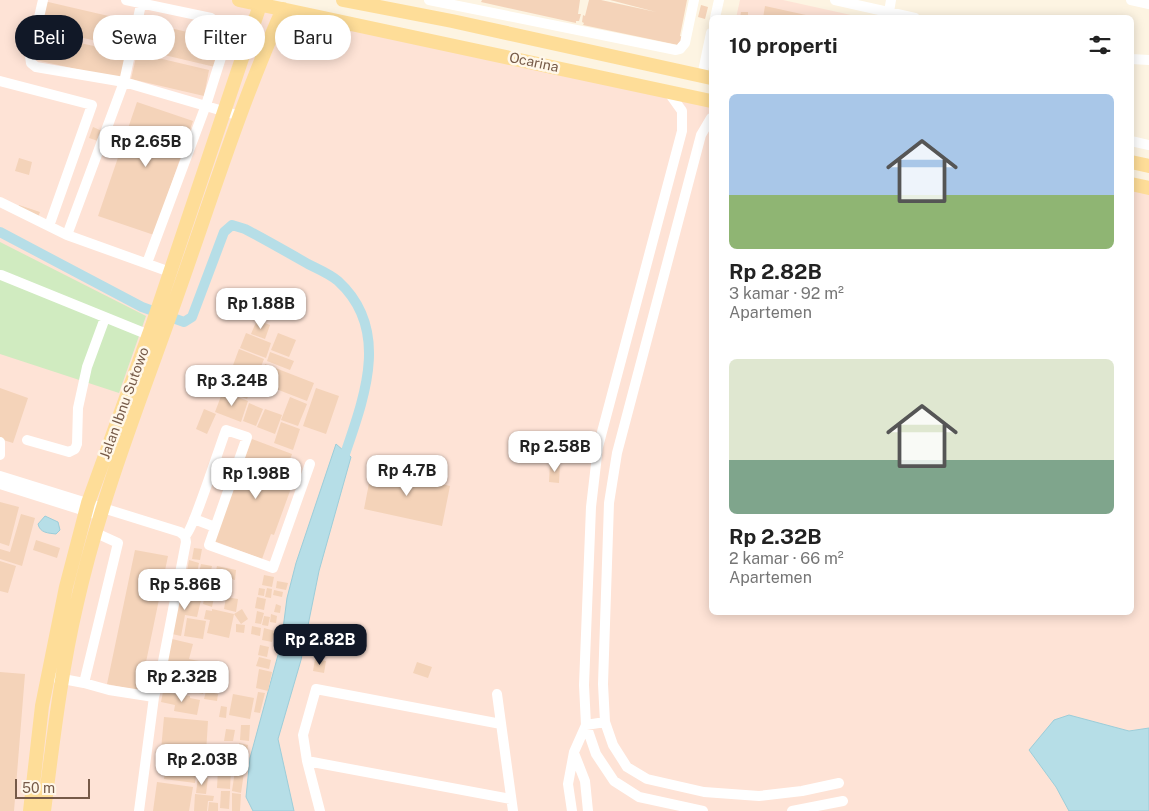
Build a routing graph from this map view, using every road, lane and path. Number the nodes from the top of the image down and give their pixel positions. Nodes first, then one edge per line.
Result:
1 (43, 0) edge
2 (126, 0) edge
3 (238, 0) edge
4 (343, 0) edge
5 (430, 0) edge
6 (694, 0) edge
7 (719, 0) edge
8 (835, 0) edge
9 (891, 0) edge
10 (1131, 0) edge
11 (142, 2) edge
12 (456, 3) edge
13 (876, 4) edge
14 (1149, 4) edge
15 (260, 5) junction
16 (283, 9) junction
17 (889, 12) junction
18 (716, 15) edge
19 (902, 15) edge
20 (452, 22) junction
21 (709, 53) edge
22 (1148, 57) edge
23 (1134, 59) edge
24 (707, 77) edge
25 (124, 82) junction
26 (1, 83) edge
27 (667, 90) junction
28 (709, 100) edge
29 (206, 105) junction
30 (225, 111) junction
31 (240, 116) junction
32 (709, 121) edge
33 (1134, 142) edge
34 (1149, 144) edge
35 (1134, 163) edge
36 (1149, 166) edge
37 (1134, 185) edge
38 (1149, 188) edge
39 (0, 202) edge
40 (49, 226) junction
41 (66, 235) junction
42 (147, 263) junction
43 (170, 272) junction
44 (2, 275) dead end
45 (169, 298) junction
46 (105, 318) junction
47 (155, 330) junction
48 (27, 440) dead end
49 (0, 442) edge
50 (0, 454) edge
51 (310, 464) dead end
52 (0, 476) edge
53 (0, 484) edge
54 (87, 507) junction
55 (102, 512) junction
56 (194, 519) junction
57 (215, 527) junction
58 (96, 533) junction
59 (185, 536) junction
60 (589, 575) junction
61 (607, 576) junction
62 (48, 676) junction
63 (61, 679) junction
64 (84, 683) junction
65 (497, 694) dead end
66 (154, 697) junction
67 (605, 722) junction
68 (501, 724) junction
69 (586, 725) junction
70 (574, 752) junction
71 (307, 761) junction
72 (839, 783) dead end
73 (512, 799) junction
74 (843, 801) dead end
75 (30, 811) edge
76 (44, 811) edge
77 (139, 811) edge
78 (320, 811) edge
79 (513, 811) edge
80 (572, 811) edge
81 (588, 811) edge
82 (703, 811) edge
83 (792, 811) edge

1 - 25 street
2 - 11 street
3 - 15 main road, Ocarina
4 - 20 main road, Ocarina
5 - 12 street
6 - 12 street
7 - 18 street
8 - 13 street
9 - 17 street
10 - 14 street
11 - 25 street
11 - 29 street
12 - 20 street
13 - 17 street
15 - 16 main road, Ocarina
15 - 30 main road, Jalan Ibnu Sutowo
16 - 27 main road, Ocarina
16 - 31 main road, Jalan Ibnu Sutowo
17 - 19 street
20 - 24 main road, Ocarina
21 - 24 street
22 - 23 street
25 - 29 street
25 - 41 street
26 - 40 street
27 - 28 main road, Ocarina
27 - 60 street
29 - 30 street
29 - 42 street
30 - 31 street
30 - 43 main road, Jalan Ibnu Sutowo
31 - 45 main road, Jalan Ibnu Sutowo
32 - 61 street
33 - 34 street
35 - 36 main road
37 - 38 main road
39 - 40 street
40 - 41 street
41 - 42 street
42 - 43 street
43 - 45 main road, Jalan Ibnu Sutowo
44 - 46 street
45 - 47 main road, Jalan Ibnu Sutowo
46 - 47 street
46 - 48 street
47 - 54 main road, Jalan Ibnu Sutowo
47 - 55 main road, Jalan Ibnu Sutowo
49 - 50 street
51 - 57 street
52 - 54 street
53 - 54 street
54 - 55 street
54 - 62 main road, Jalan Ibnu Sutowo
55 - 58 main road, Jalan Ibnu Sutowo
55 - 59 street
56 - 57 street
56 - 57 street
56 - 59 street
58 - 63 main road, Jalan Ibnu Sutowo
58 - 64 street
59 - 66 street
60 - 61 street
60 - 69 street
61 - 67 street
62 - 63 street
62 - 75 main road, Jalan Ibnu Sutowo
63 - 64 street
63 - 76 main road, Jalan Ibnu Sutowo
64 - 66 street
65 - 68 street
66 - 77 street
67 - 69 street
67 - 72 street
68 - 71 street
68 - 73 street
69 - 70 street
69 - 82 street
70 - 80 street
70 - 81 street
71 - 73 street
71 - 78 street
73 - 79 street
74 - 83 street

